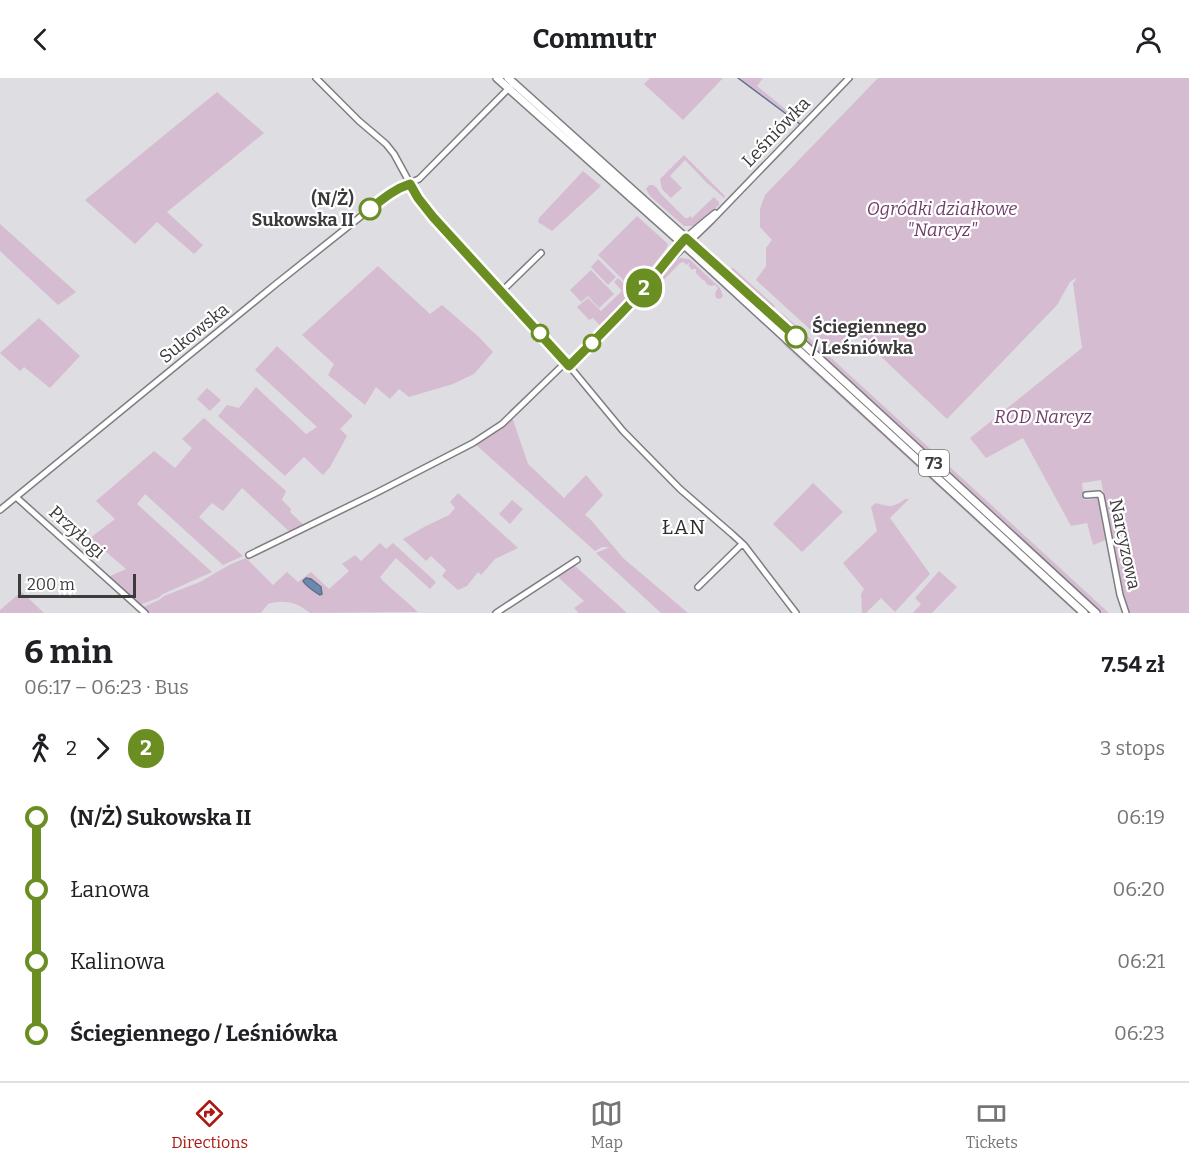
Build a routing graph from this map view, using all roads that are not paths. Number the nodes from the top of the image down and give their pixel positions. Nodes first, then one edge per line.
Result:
1 (316, 78) edge
2 (497, 78) edge
3 (508, 78) edge
4 (849, 78) edge
5 (512, 86) junction
6 (410, 184) junction
7 (686, 242) junction
8 (540, 253) dead end
9 (502, 291) junction
10 (568, 364) junction
11 (1101, 487) dead end
12 (1086, 495) dead end
13 (1101, 496) junction
14 (16, 497) junction
15 (0, 510) edge
16 (742, 544) junction
17 (249, 555) dead end
18 (577, 560) dead end
19 (698, 587) dead end
20 (145, 613) edge
21 (496, 613) edge
22 (796, 613) edge
23 (1084, 613) edge
24 (1096, 613) edge
25 (1126, 613) edge

1 - 6 street
2 - 5 main road, 73
3 - 5 main road, 73
4 - 7 street, Leśniówka
5 - 6 street, Sukowska
5 - 7 main road, 73
6 - 9 street
6 - 14 street, Sukowska
7 - 10 street, Leśniówka
7 - 23 main road, 73
7 - 24 main road, 73
8 - 9 street
9 - 10 street
10 - 16 street
10 - 17 street, Leśniówka
11 - 13 street
12 - 13 street, Narcyzowa
13 - 25 street, Narcyzowa
14 - 15 street, Sukowska
14 - 20 street, Przyłogi
16 - 19 street
16 - 22 street
18 - 21 street

